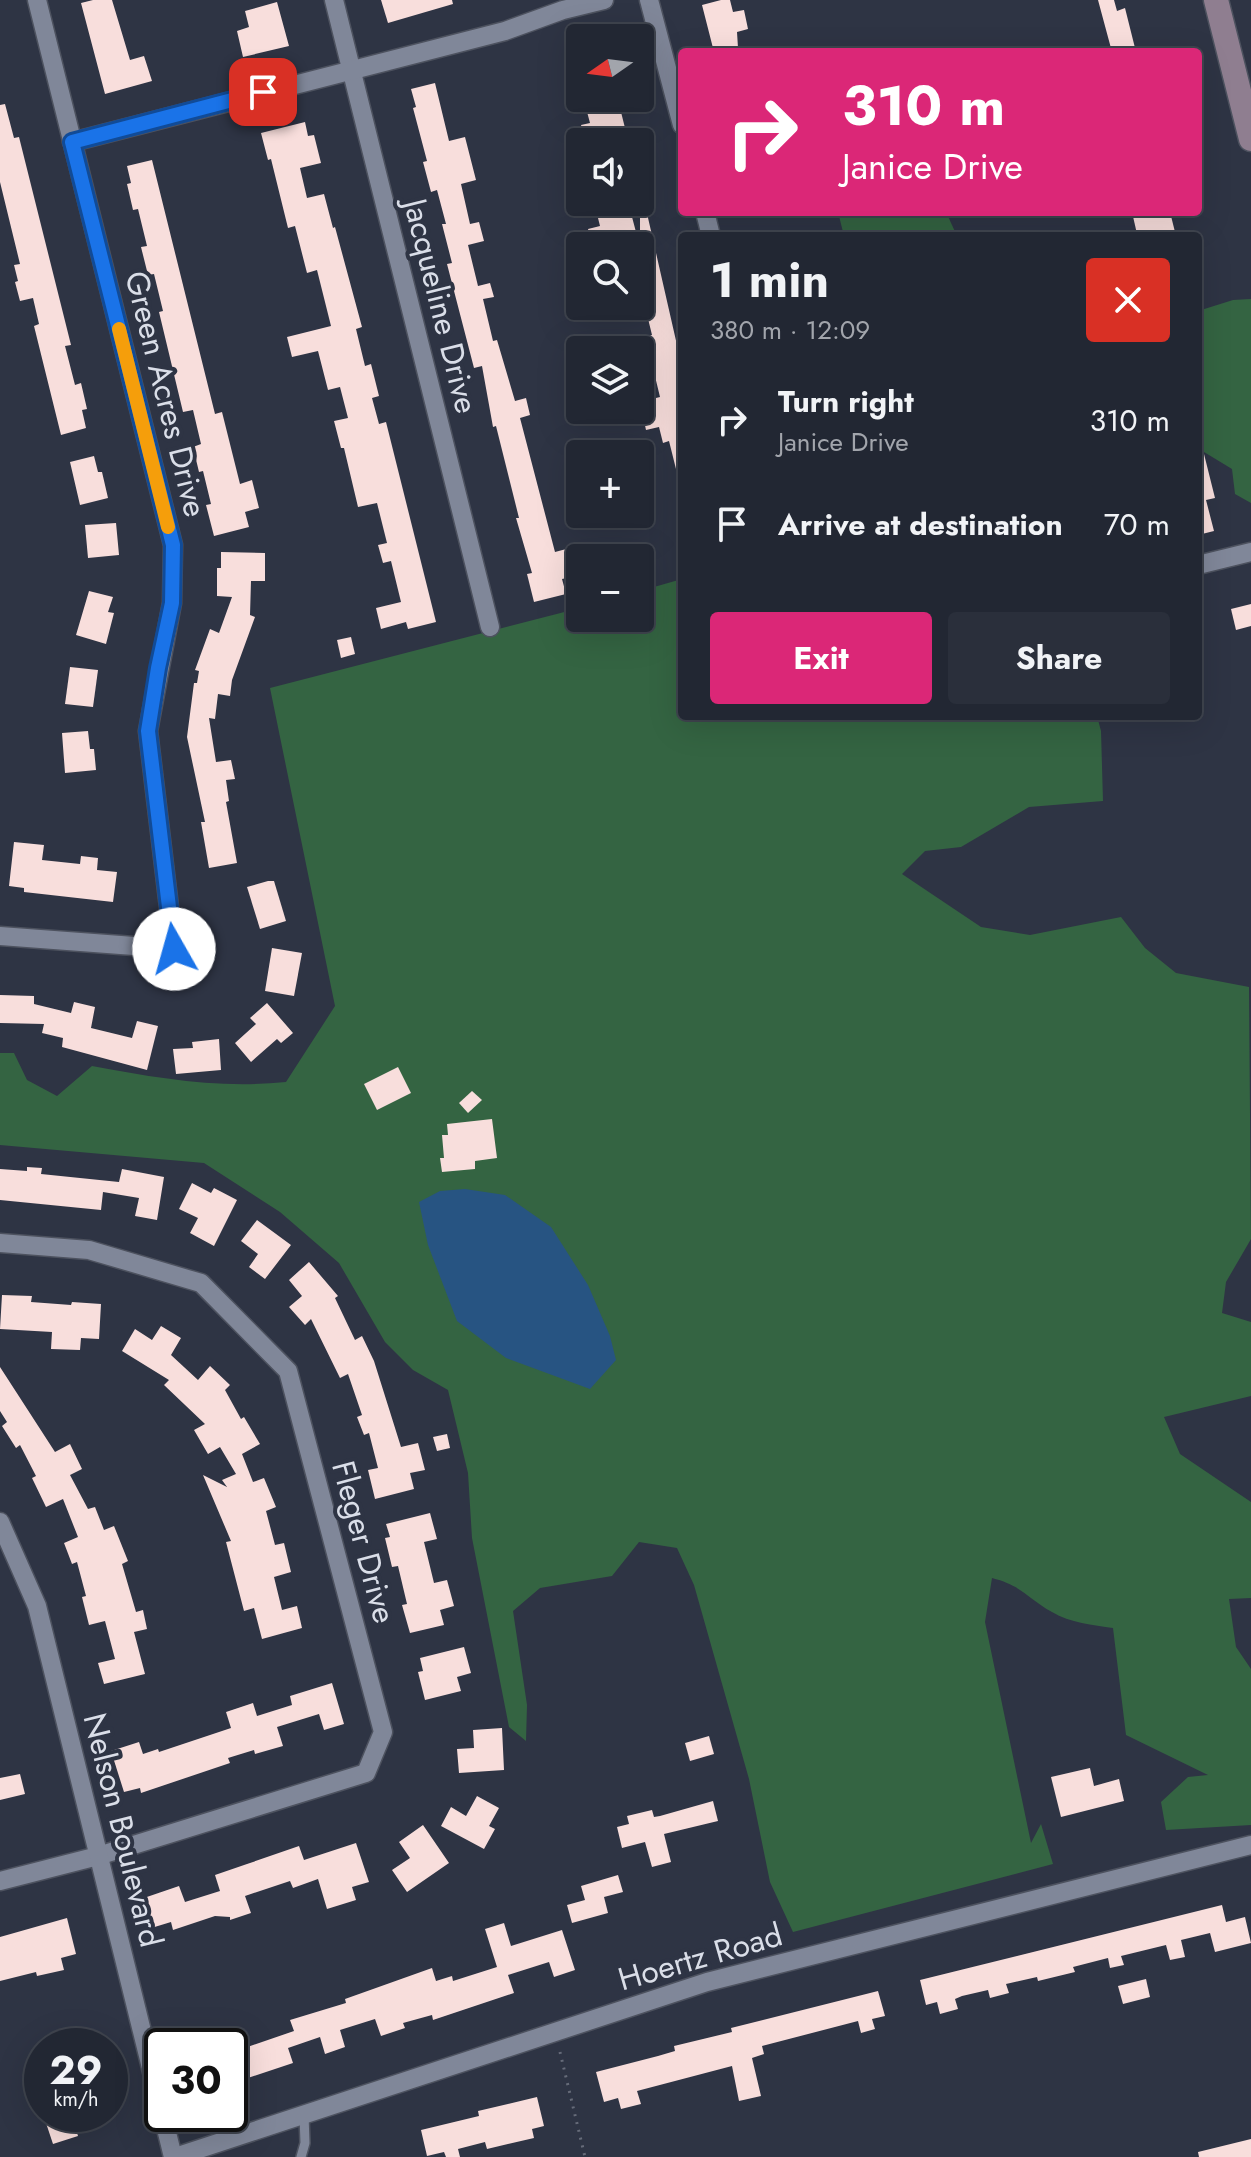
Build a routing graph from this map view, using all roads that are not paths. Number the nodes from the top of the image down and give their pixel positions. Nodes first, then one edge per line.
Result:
1 (37, 0) edge
2 (334, 0) edge
3 (604, 0) edge
4 (649, 0) edge
5 (1216, 0) edge
6 (351, 69) junction
7 (678, 110) edge
8 (1251, 139) edge
9 (72, 142) junction
10 (1251, 552) edge
11 (1202, 564) edge
12 (490, 627) dead end
13 (0, 936) edge
14 (0, 1243) edge
15 (0, 1522) edge
16 (1251, 1845) edge
17 (98, 1856) junction
18 (0, 1881) edge
19 (304, 2115) junction
20 (174, 2157) edge
21 (301, 2157) edge

1 - 9 street, Green Acres Drive
2 - 6 street, Jacqueline Drive
3 - 6 street
4 - 7 street
5 - 8 street
6 - 9 street
6 - 12 street, Jacqueline Drive
9 - 13 street, Green Acres Drive
10 - 11 street
14 - 17 street, Fleger Drive
15 - 17 street, Nelson Boulevard
16 - 19 street, Hoertz Road
17 - 18 street
17 - 20 street, Nelson Boulevard
19 - 20 street, Hoertz Road
19 - 21 lane

